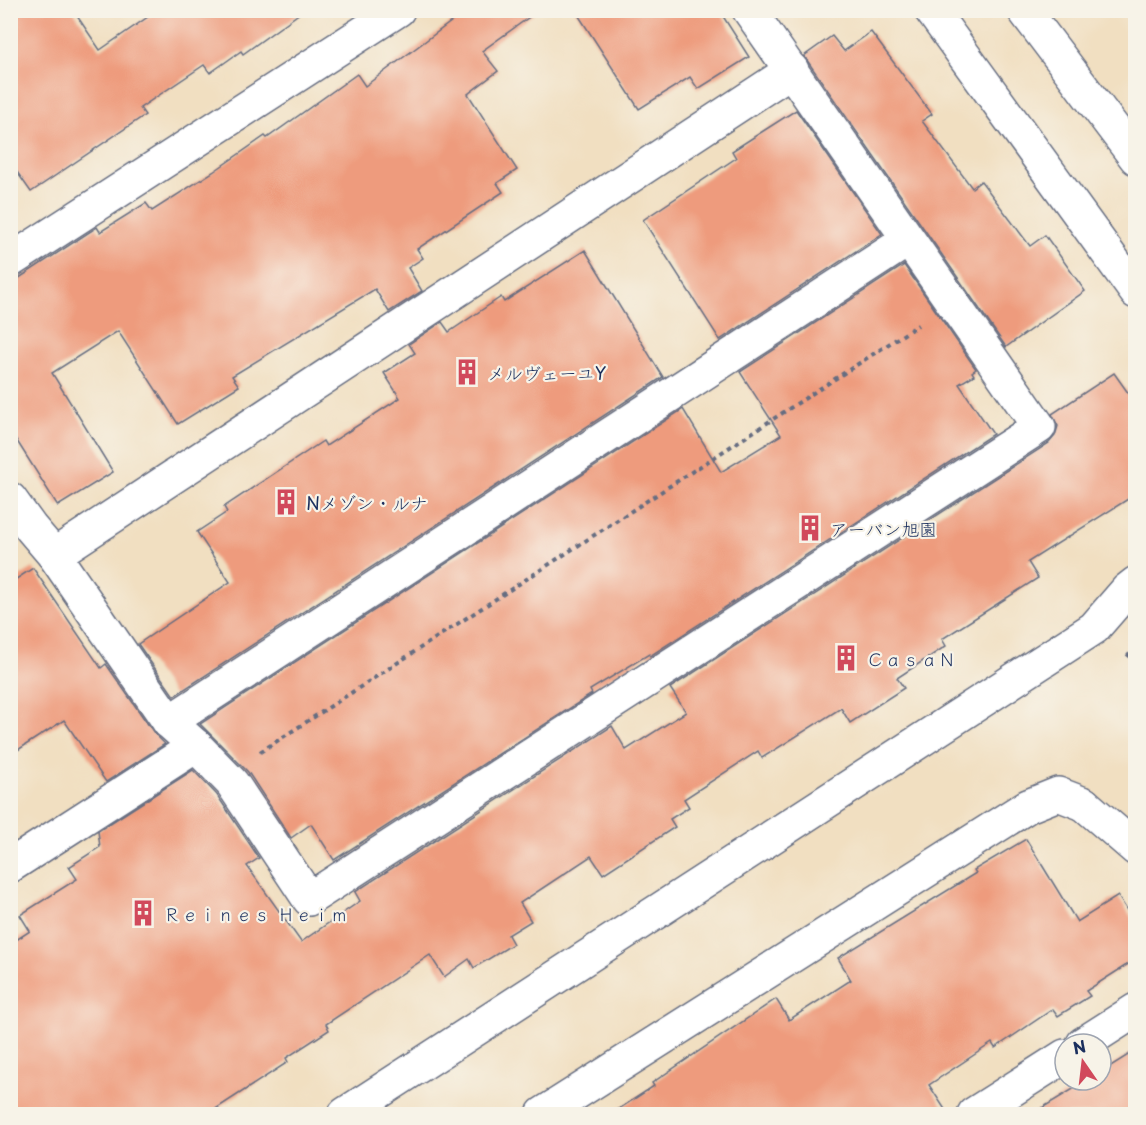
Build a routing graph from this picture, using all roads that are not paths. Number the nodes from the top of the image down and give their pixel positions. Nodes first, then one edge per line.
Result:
1 (398, 10) edge
2 (749, 10) edge
3 (931, 10) edge
4 (1024, 10) edge
5 (792, 70) junction
6 (1136, 158) edge
7 (908, 240) junction
8 (10, 261) edge
9 (1136, 292) edge
10 (10, 499) edge
11 (21, 535) edge
12 (54, 555) junction
13 (1136, 584) edge
14 (169, 722) junction
15 (196, 746) junction
16 (1136, 849) edge
17 (10, 867) edge
18 (1136, 1010) edge
19 (1102, 1032) edge
20 (1053, 1064) edge
21 (345, 1114) edge
22 (543, 1114) edge
23 (974, 1114) edge

1 - 8 street
2 - 5 street
3 - 9 street
4 - 6 street
5 - 7 street
5 - 12 street
7 - 14 street
7 - 15 street
10 - 11 street
11 - 12 street
12 - 14 street
13 - 21 street
14 - 15 street
15 - 17 street
16 - 22 street
18 - 19 street
20 - 23 street

